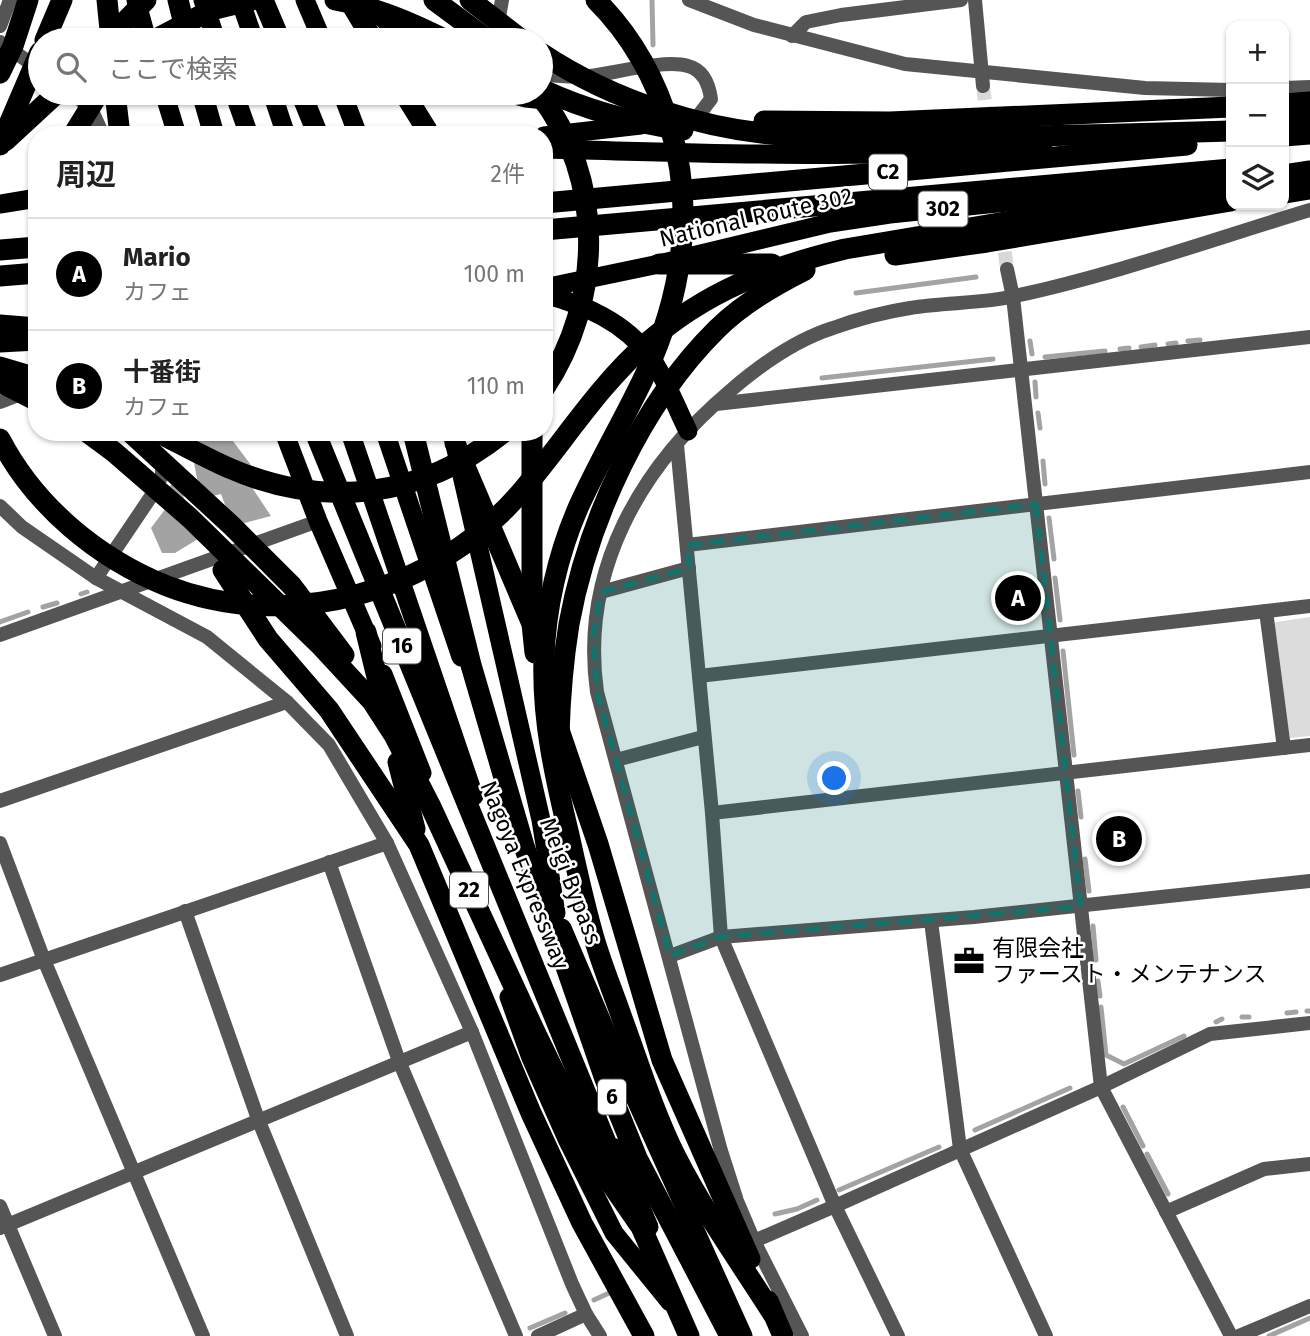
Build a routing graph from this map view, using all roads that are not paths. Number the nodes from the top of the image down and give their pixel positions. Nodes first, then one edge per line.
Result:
1 (62, 0) edge
2 (107, 0) edge
3 (136, 0) edge
4 (146, 0) edge
5 (178, 0) edge
6 (203, 0) edge
7 (240, 0) edge
8 (252, 0) edge
9 (263, 0) edge
10 (305, 0) edge
11 (335, 0) edge
12 (349, 0) edge
13 (364, 0) edge
14 (434, 0) edge
15 (470, 0) edge
16 (502, 0) edge
17 (596, 0) edge
18 (689, 0) edge
19 (961, 0) edge
20 (975, 0) edge
21 (11, 2) edge
22 (0, 26) edge
23 (50, 28) edge
24 (108, 28) edge
25 (120, 28) edge
26 (144, 28) edge
27 (177, 28) edge
28 (185, 28) edge
29 (212, 28) edge
30 (250, 28) edge
31 (275, 28) edge
32 (317, 28) edge
33 (366, 28) edge
34 (393, 28) edge
35 (420, 28) edge
36 (472, 28) edge
37 (501, 28) edge
38 (506, 28) edge
39 (792, 36) junction
40 (0, 42) edge
41 (553, 60) edge
42 (28, 62) edge
43 (0, 73) edge
44 (553, 75) edge
45 (28, 80) edge
46 (982, 80) junction
47 (1310, 87) edge
48 (1289, 88) edge
49 (1226, 90) edge
50 (553, 96) edge
51 (553, 100) edge
52 (1310, 102) edge
53 (1289, 104) edge
54 (44, 105) edge
55 (85, 105) edge
56 (92, 105) edge
57 (117, 105) edge
58 (165, 105) edge
59 (168, 105) edge
60 (205, 105) edge
61 (238, 105) edge
62 (276, 105) edge
63 (306, 105) edge
64 (347, 105) edge
65 (411, 105) edge
66 (547, 105) edge
67 (1226, 107) edge
68 (1310, 119) edge
69 (695, 120) junction
70 (1289, 121) edge
71 (652, 124) junction
72 (79, 126) edge
73 (99, 126) edge
74 (119, 126) edge
75 (166, 126) edge
76 (174, 126) edge
77 (211, 126) edge
78 (245, 126) edge
79 (283, 126) edge
80 (314, 126) edge
81 (355, 126) edge
82 (425, 126) edge
83 (1310, 126) edge
84 (1289, 128) edge
85 (1226, 129) edge
86 (1226, 129) edge
87 (1310, 134) edge
88 (553, 135) edge
89 (794, 136) junction
90 (1289, 136) edge
91 (1226, 141) edge
92 (0, 145) edge
93 (553, 149) edge
94 (1310, 162) edge
95 (1289, 164) edge
96 (1226, 169) edge
97 (1310, 171) edge
98 (1289, 174) edge
99 (1226, 182) edge
100 (1226, 183) edge
101 (1310, 189) edge
102 (1289, 192) edge
103 (28, 198) edge
104 (553, 202) edge
105 (1226, 202) edge
106 (0, 204) edge
107 (1310, 210) edge
108 (553, 229) edge
109 (897, 240) junction
110 (28, 248) edge
111 (0, 250) edge
112 (659, 264) junction
113 (1007, 269) tunnel mouth
114 (28, 274) edge
115 (0, 276) edge
116 (553, 286) edge
117 (553, 296) edge
118 (1013, 297) junction
119 (0, 324) edge
120 (28, 326) edge
121 (1310, 337) edge
122 (28, 340) edge
123 (0, 342) edge
124 (0, 367) edge
125 (1021, 370) junction
126 (28, 375) edge
127 (553, 375) edge
128 (0, 382) edge
129 (28, 391) edge
130 (28, 396) edge
131 (0, 402) edge
132 (714, 404) junction
133 (682, 438) junction
134 (0, 439) edge
135 (99, 441) edge
136 (140, 441) edge
137 (159, 441) edge
138 (176, 441) edge
139 (179, 441) edge
140 (287, 441) edge
141 (319, 441) edge
142 (352, 441) edge
143 (388, 441) edge
144 (415, 441) edge
145 (454, 441) edge
146 (454, 441) edge
147 (493, 441) edge
148 (532, 441) edge
149 (1310, 472) edge
150 (1036, 504) junction
151 (0, 506) edge
152 (318, 521) junction
153 (687, 545) junction
154 (211, 546) dead end
155 (689, 568) junction
156 (223, 570) dead end
157 (96, 578) junction
158 (122, 590) junction
159 (601, 592) junction
160 (1310, 606) edge
161 (1266, 611) junction
162 (532, 624) junction
163 (366, 632) junction
164 (0, 635) edge
165 (1051, 636) junction
166 (699, 676) junction
167 (372, 701) junction
168 (287, 702) junction
169 (703, 737) junction
170 (1310, 745) edge
171 (1284, 748) junction
172 (616, 760) junction
173 (1066, 771) junction
174 (0, 801) edge
175 (712, 813) junction
176 (565, 818) junction
177 (0, 843) edge
178 (387, 843) junction
179 (419, 845) junction
180 (491, 858) joint
181 (329, 862) junction
182 (1310, 881) edge
183 (1081, 906) junction
184 (185, 911) junction
185 (556, 913) junction
186 (931, 921) junction
187 (721, 937) junction
188 (670, 956) junction
189 (44, 960) junction
190 (0, 975) edge
191 (1310, 1023) edge
192 (472, 1032) junction
193 (400, 1061) junction
194 (1101, 1087) junction
195 (258, 1119) junction
196 (960, 1149) junction
197 (1310, 1164) edge
198 (134, 1172) junction
199 (0, 1206) edge
200 (835, 1206) junction
201 (1166, 1212) junction
202 (639, 1224) junction
203 (4, 1227) edge
204 (754, 1241) junction
205 (1310, 1306) edge
206 (586, 1314) junction
207 (773, 1314) junction
208 (691, 1333) edge
209 (55, 1336) edge
210 (203, 1336) edge
211 (347, 1336) edge
212 (516, 1336) edge
213 (538, 1336) edge
214 (600, 1336) edge
215 (644, 1336) edge
216 (730, 1336) edge
217 (743, 1336) edge
218 (783, 1336) edge
219 (802, 1336) edge
220 (898, 1336) edge
221 (1046, 1336) edge
222 (1231, 1336) edge
223 (1239, 1336) edge

1 - 23 highway
2 - 24 highway
3 - 26 highway
4 - 25 highway
5 - 28 highway
6 - 29 highway
7 - 30 highway
8 - 27 highway
9 - 31 highway
10 - 32 highway
11 - 35 highway
12 - 33 highway
13 - 34 highway
14 - 36 highway
15 - 38 highway
16 - 37 street
17 - 176 highway
18 - 39 street
19 - 39 street
20 - 46 street
21 - 22 street
21 - 43 highway
39 - 46 street
40 - 42 street
41 - 89 highway
44 - 69 street
45 - 92 highway
46 - 49 street
47 - 48 street
50 - 89 highway
51 - 71 highway
52 - 53 highway
54 - 92 highway
55 - 73 street
56 - 72 highway
57 - 74 highway
58 - 75 highway
59 - 76 highway
60 - 77 highway
61 - 78 highway
62 - 79 highway
63 - 80 highway
64 - 81 highway
65 - 82 highway
66 - 127 highway
67 - 69 highway
68 - 70 highway
69 - 71 highway
71 - 88 highway
83 - 84 highway
85 - 89 highway
86 - 93 highway, National Route 302
87 - 90 highway
91 - 104 highway, C2
94 - 95 highway
96 - 108 highway, C2
97 - 98 highway
99 - 112 highway, National Route 302 / 302
100 - 109 highway
101 - 102 highway
103 - 106 highway
105 - 112 highway
107 - 118 street
109 - 134 highway
109 - 176 highway
110 - 111 highway
112 - 116 highway, National Route 302 / 302
113 - 118 street
114 - 115 highway
117 - 133 highway
118 - 125 street
118 - 132 street
119 - 120 highway
121 - 125 street
122 - 123 highway
124 - 126 highway
125 - 132 street
125 - 150 street
128 - 130 highway
129 - 131 street
132 - 133 street
133 - 153 street
133 - 159 street
135 - 167 highway
136 - 167 highway
137 - 157 street
138 - 147 highway
139 - 154 highway
140 - 152 highway, 22
141 - 180 highway, Nagoya Expressway / 16
142 - 208 highway, 22
143 - 185 highway, Meigi Bypass
144 - 216 highway, Nagoya Expressway / 6
145 - 185 highway
146 - 162 highway
148 - 162 highway
149 - 150 street
150 - 153 street
150 - 165 street
151 - 157 street
152 - 158 street
152 - 163 highway, 22
153 - 155 street
155 - 159 street
155 - 166 street
156 - 179 highway
157 - 158 street
158 - 164 street
158 - 168 street
159 - 172 street
160 - 161 street
161 - 165 street
161 - 171 street
162 - 207 highway
163 - 179 highway
163 - 208 highway, 22
165 - 166 street
165 - 173 street
166 - 169 street
167 - 202 highway
168 - 174 street
168 - 178 street
169 - 172 street
169 - 175 street
170 - 171 street
171 - 173 street
172 - 188 street
173 - 175 street
173 - 183 street
175 - 187 street
176 - 207 highway
177 - 189 street
178 - 181 street
178 - 192 street
179 - 215 highway
180 - 202 highway, Nagoya Expressway / 6
181 - 184 street
181 - 193 street
182 - 183 street
183 - 186 street
183 - 194 street
184 - 189 street
184 - 195 street
185 - 217 highway, Meigi Bypass
186 - 187 street
186 - 196 street
187 - 188 street
187 - 200 street
188 - 204 street
189 - 190 street
189 - 198 street
191 - 194 street
192 - 193 street
192 - 206 street
193 - 195 street
193 - 212 street
194 - 196 street
194 - 201 street
195 - 198 street
195 - 211 street
196 - 200 street
196 - 221 street
197 - 201 street
198 - 203 street
198 - 210 street
199 - 203 street
200 - 204 street
200 - 220 street
201 - 222 street
202 - 208 highway, Nagoya Expressway / 6
203 - 209 street
204 - 219 street
205 - 223 street
206 - 213 street
206 - 214 street
207 - 218 highway

